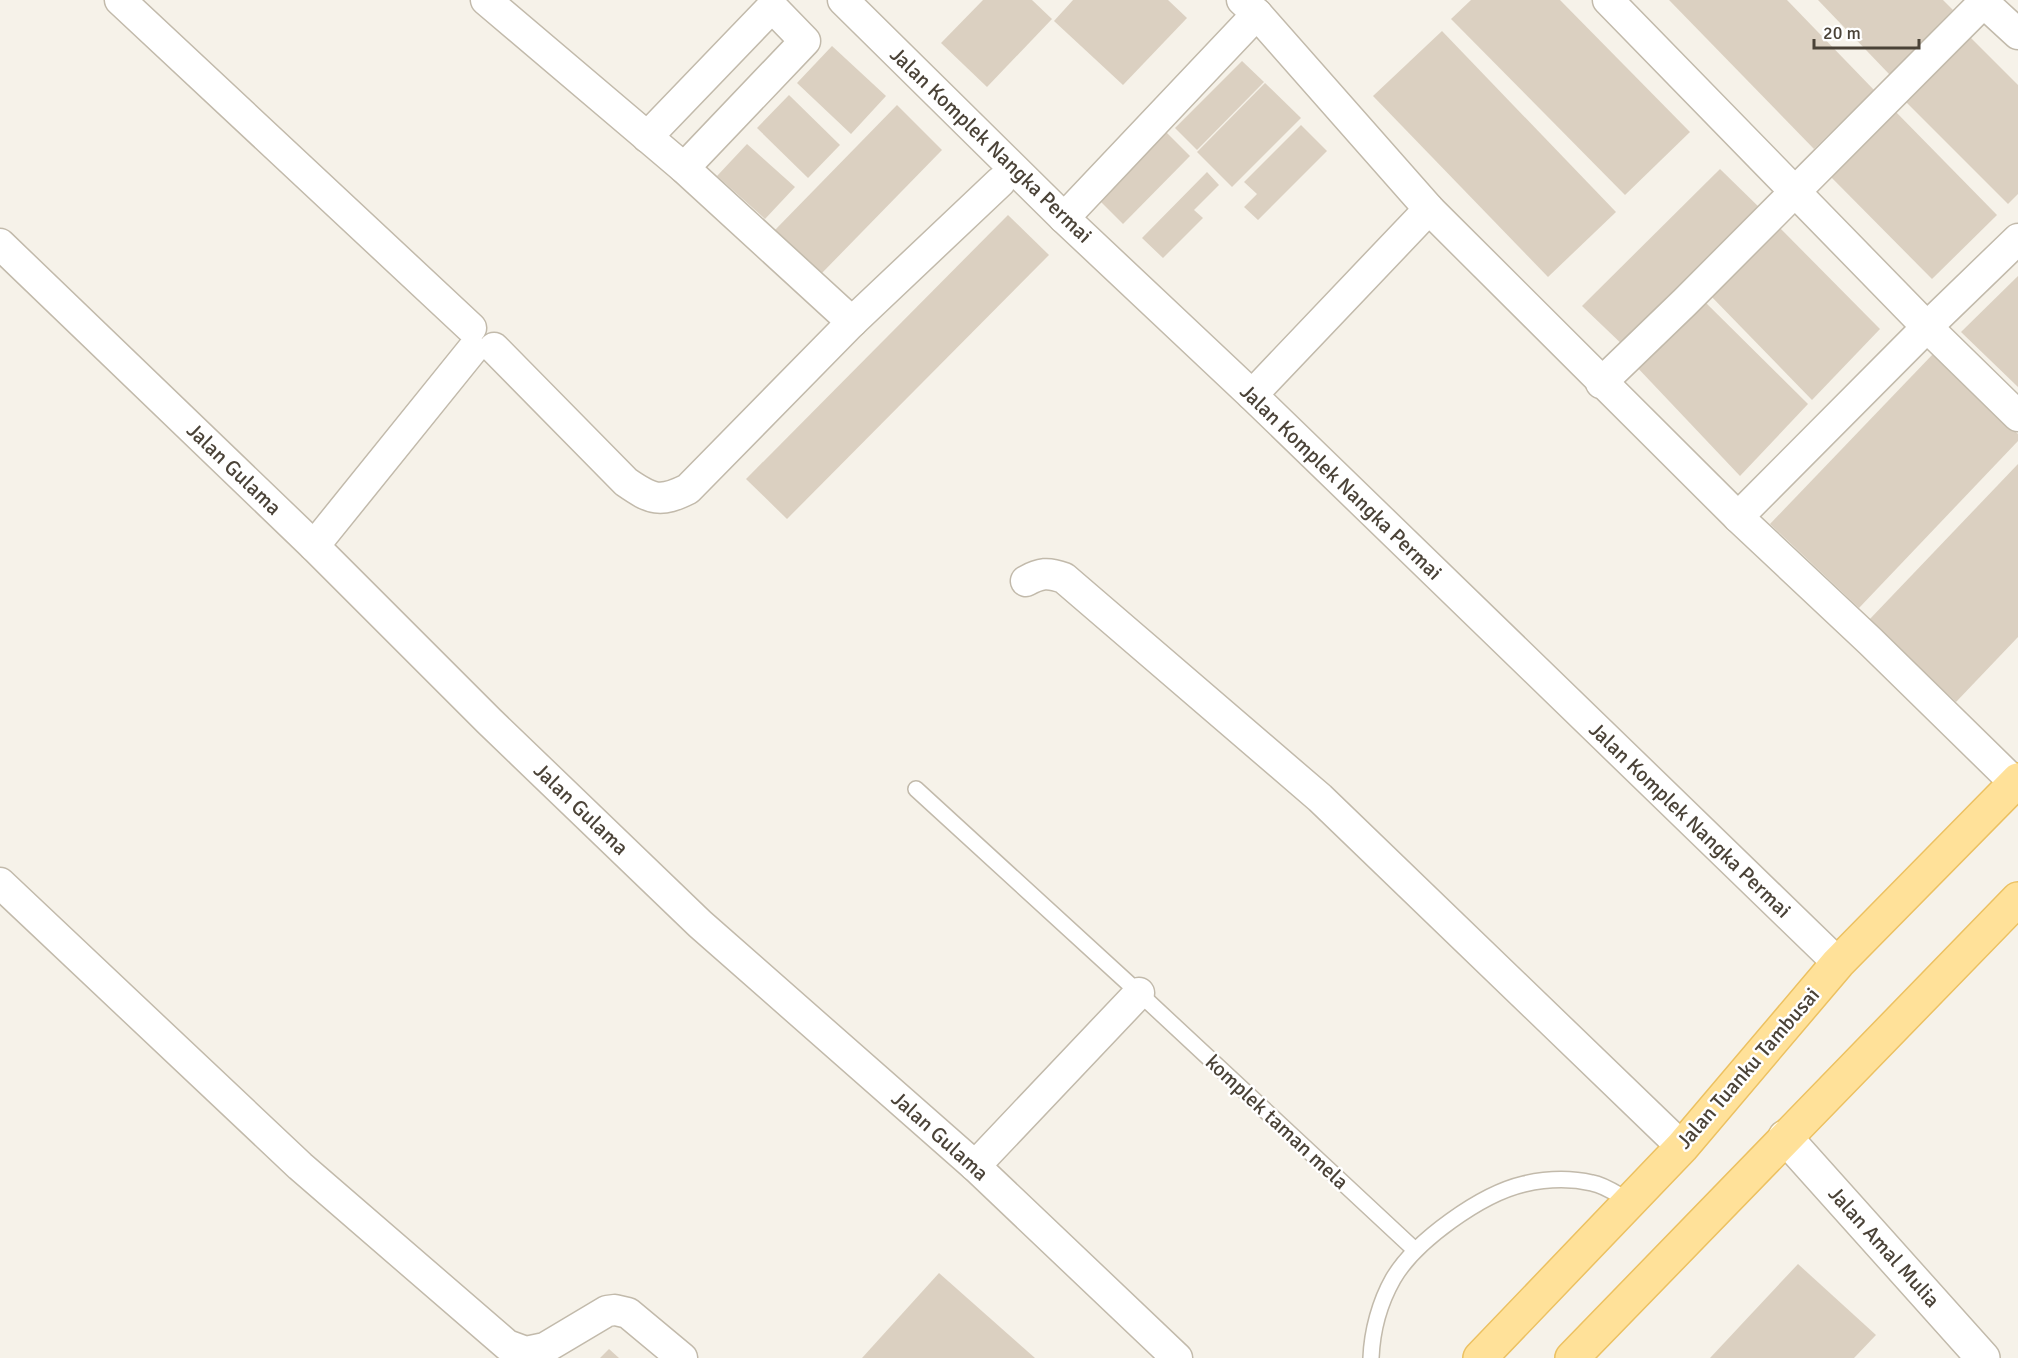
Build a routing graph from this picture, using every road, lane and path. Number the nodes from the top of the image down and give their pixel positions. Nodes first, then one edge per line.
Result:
1 (120, 0) edge
2 (486, 0) edge
3 (843, 0) edge
4 (1608, 0) edge
5 (1249, 7) edge
6 (2000, 12) edge
7 (647, 137) junction
8 (684, 168) junction
9 (999, 182) dead end
10 (1795, 190) junction
11 (1429, 209) junction
12 (1064, 218) junction
13 (2018, 239) edge
14 (0, 244) edge
15 (852, 322) junction
16 (1927, 327) junction
17 (479, 342) junction
18 (1601, 382) junction
19 (1252, 395) junction
20 (2018, 416) edge
21 (1738, 518) junction
22 (314, 546) junction
23 (1026, 581) dead end
24 (2016, 781) edge
25 (916, 789) dead end
26 (0, 883) edge
27 (2018, 899) edge
28 (1838, 963) junction
29 (1139, 993) junction
30 (1785, 1137) junction
31 (1682, 1147) junction
32 (975, 1166) junction
33 (1629, 1201) junction
34 (1415, 1250) junction
35 (682, 1358) edge
36 (1177, 1358) edge
37 (1371, 1358) edge
38 (1480, 1358) edge
39 (1572, 1358) edge
40 (1983, 1358) edge

1 - 17 street
2 - 7 street
3 - 12 street, Jalan Komplek Nangka Permai
4 - 10 street
5 - 11 street
5 - 12 street
6 - 10 street
7 - 8 street
7 - 8 street
8 - 15 street
9 - 15 street
10 - 16 street
10 - 18 street
11 - 18 street
11 - 19 street
12 - 19 street, Jalan Komplek Nangka Permai
13 - 16 street
14 - 22 street, Jalan Gulama
15 - 17 street
16 - 20 street
16 - 21 street
17 - 22 street
18 - 21 street
19 - 28 street, Jalan Komplek Nangka Permai
21 - 24 street
22 - 32 street, Jalan Gulama
23 - 31 street
24 - 28 main road, Jalan Tuanku Tambusai
25 - 29 lane, komplek taman mela
26 - 35 street
27 - 30 main road
28 - 31 main road, Jalan Tuanku Tambusai
29 - 32 street
29 - 34 lane, komplek taman mela
30 - 39 main road
30 - 40 street, Jalan Amal Mulia
31 - 33 main road, Jalan Tuanku Tambusai
32 - 36 street, Jalan Gulama
33 - 34 lane
33 - 38 main road, Jalan Tuanku Tambusai
34 - 37 lane

